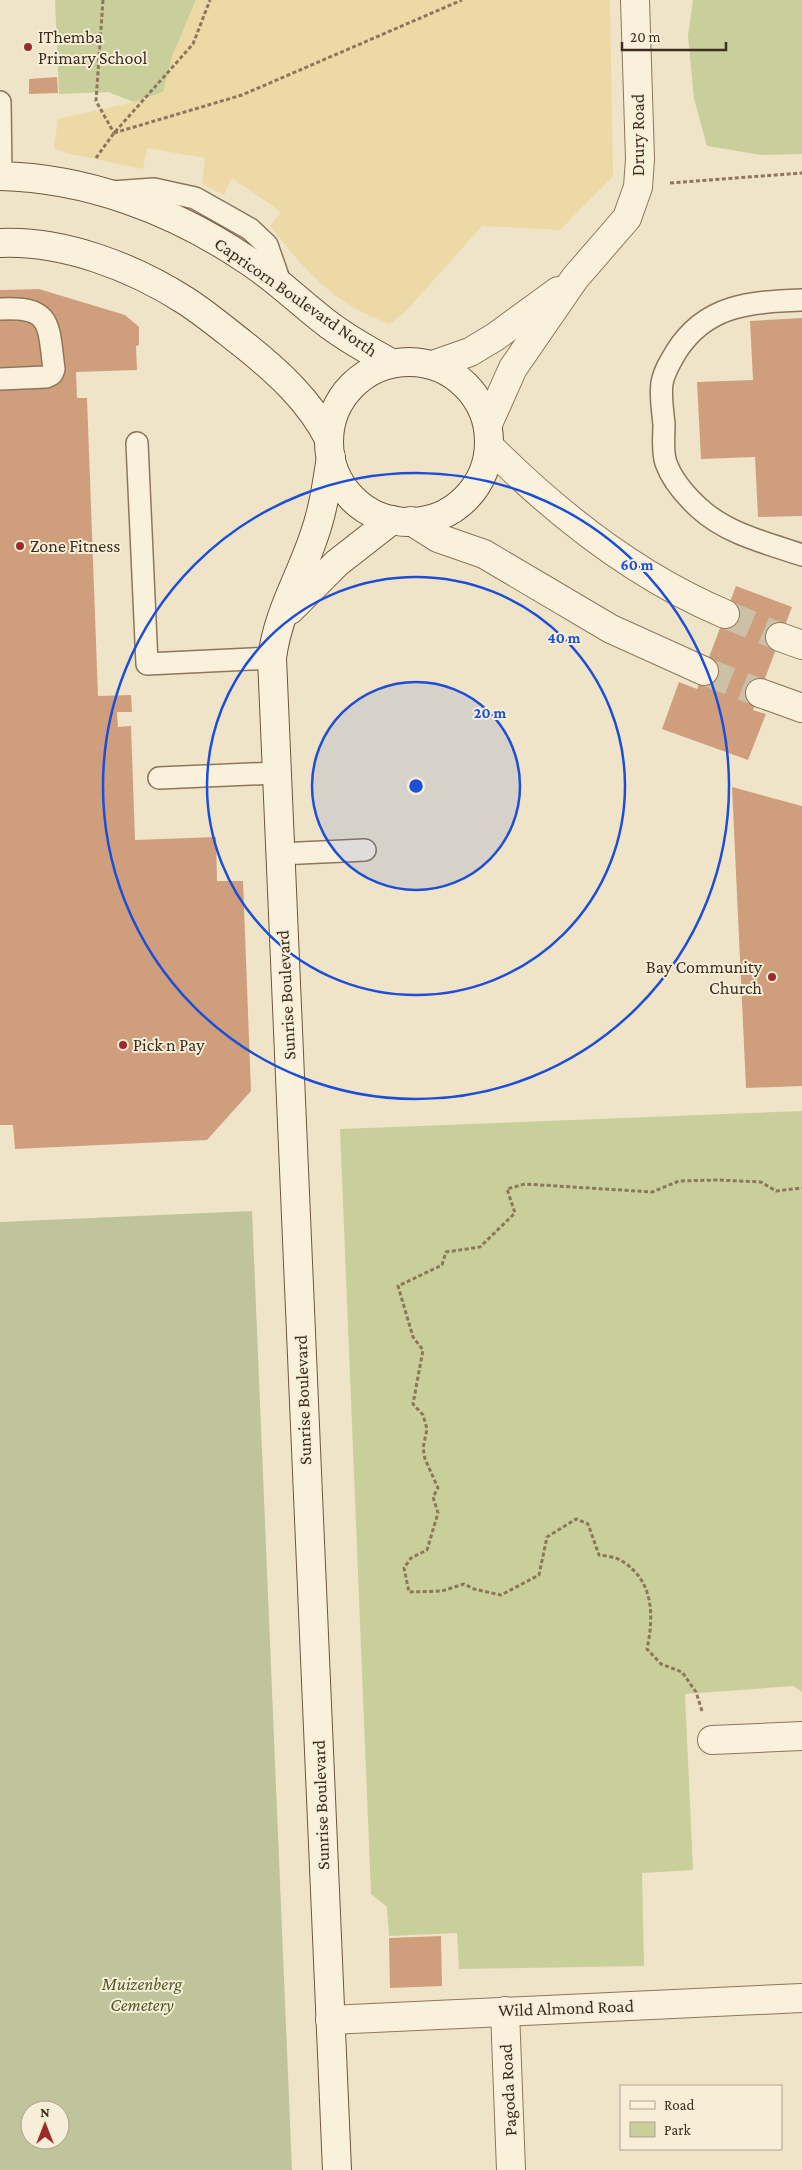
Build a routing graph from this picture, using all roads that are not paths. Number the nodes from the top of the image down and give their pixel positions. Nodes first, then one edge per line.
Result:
1 (635, 0) edge
2 (0, 102) edge
3 (1, 176) edge
4 (0, 243) edge
5 (575, 278) junction
6 (802, 300) edge
7 (0, 309) edge
8 (391, 363) junction
9 (433, 365) junction
10 (0, 379) edge
11 (489, 435) junction
12 (137, 443) dead end
13 (330, 448) junction
14 (401, 520) junction
15 (802, 555) edge
16 (725, 614) tunnel mouth
17 (277, 630) junction
18 (272, 658) junction
19 (704, 671) tunnel mouth
20 (760, 693) tunnel mouth
21 (802, 708) edge
22 (276, 773) junction
23 (159, 778) dead end
24 (365, 850) dead end
25 (279, 854) junction
26 (802, 1736) edge
27 (712, 1740) road end
28 (802, 1998) edge
29 (504, 2011) junction
30 (330, 2020) junction
31 (337, 2170) edge
32 (512, 2170) edge

1 - 5 street, Drury Road
2 - 3 lane
3 - 8 street, Capricorn Boulevard North
4 - 13 street
5 - 9 street, Drury Road
5 - 11 street, Drury Road
6 - 15 lane
7 - 10 lane
8 - 9 street
8 - 13 street
9 - 11 street
11 - 14 street
11 - 16 street
12 - 18 lane
13 - 14 street
13 - 17 street, Sunrise Boulevard
14 - 17 street, Sunrise Boulevard
14 - 19 street
17 - 18 street, Sunrise Boulevard
18 - 22 street, Sunrise Boulevard
20 - 21 street
22 - 23 lane
22 - 25 street, Sunrise Boulevard
24 - 25 lane
25 - 30 street, Sunrise Boulevard
26 - 27 street
28 - 29 street, Wild Almond Road
29 - 30 street, Wild Almond Road
29 - 32 street, Pagoda Road
30 - 31 street, Sunrise Boulevard

